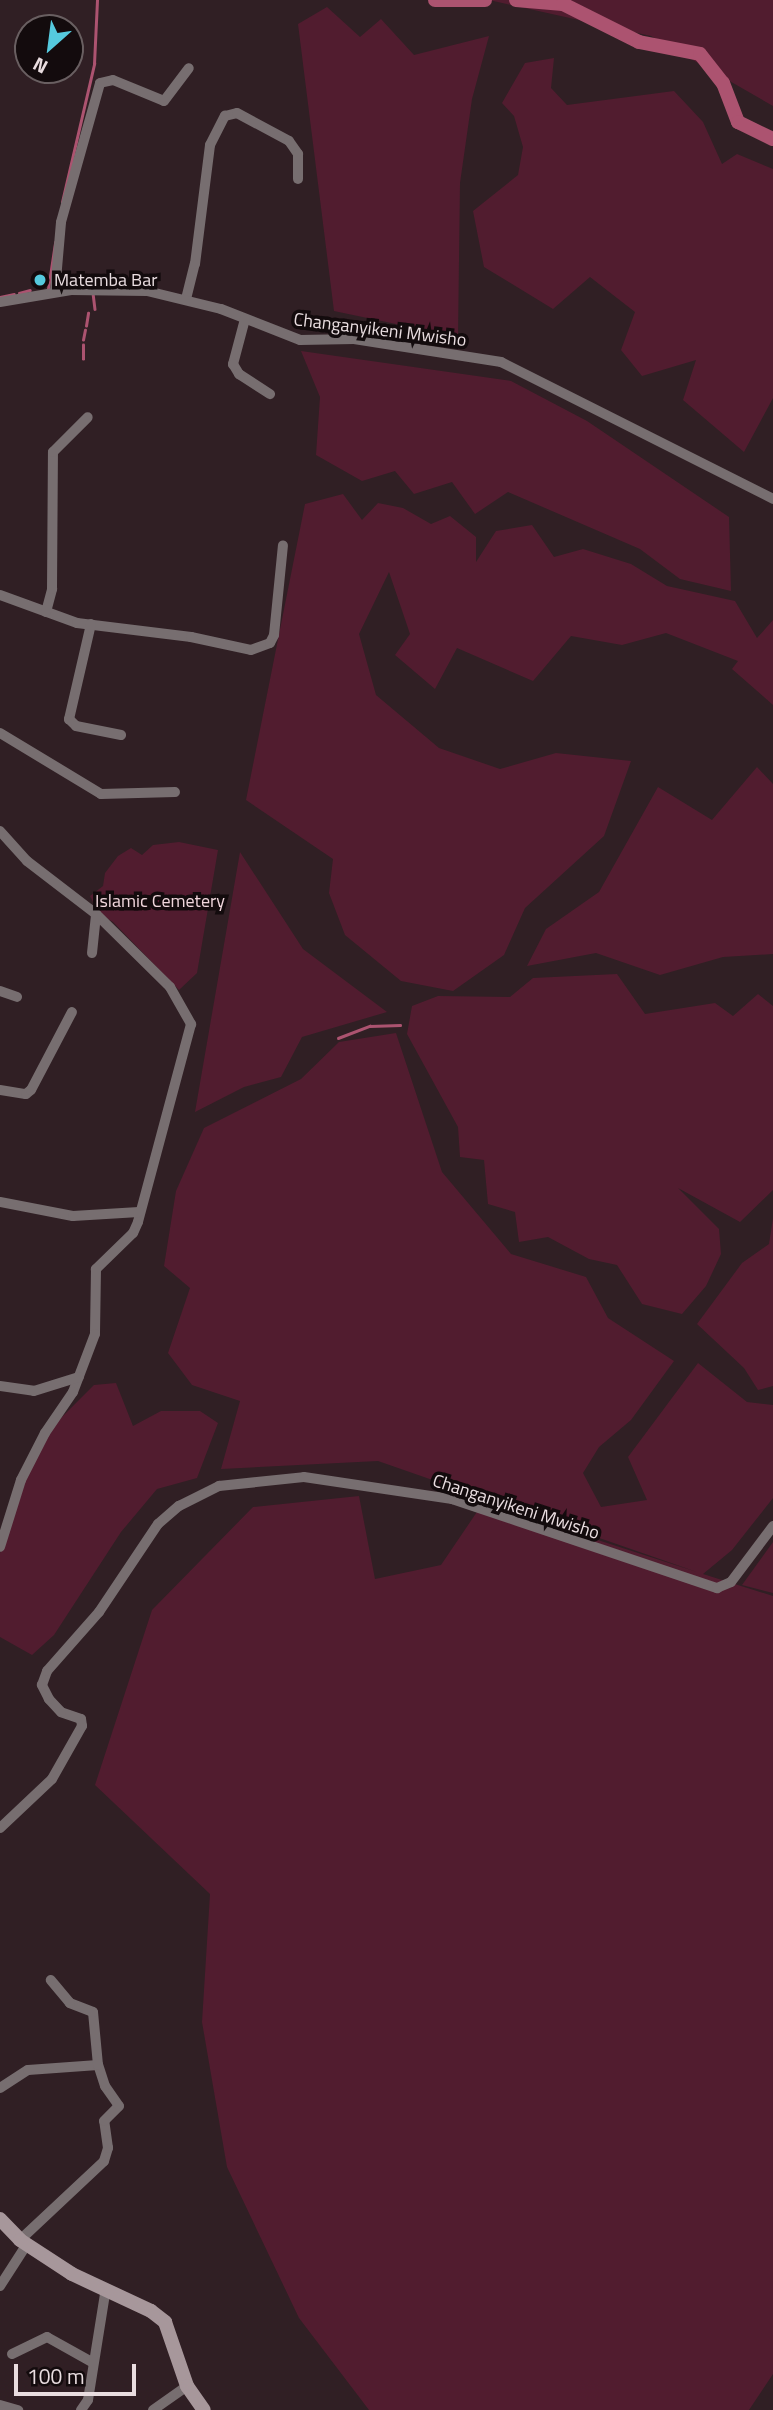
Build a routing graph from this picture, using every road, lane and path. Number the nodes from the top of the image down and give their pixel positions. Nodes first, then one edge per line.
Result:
1 (189, 68) dead end
2 (298, 179) dead end
3 (55, 291) junction
4 (186, 299) junction
5 (0, 302) edge
6 (245, 320) junction
7 (270, 394) dead end
8 (88, 417) dead end
9 (773, 499) edge
10 (283, 545) dead end
11 (0, 595) edge
12 (47, 612) junction
13 (91, 624) junction
14 (0, 733) edge
15 (121, 735) dead end
16 (175, 792) dead end
17 (0, 831) edge
18 (96, 914) junction
19 (92, 953) dead end
20 (0, 992) edge
21 (17, 997) dead end
22 (72, 1012) dead end
23 (0, 1090) edge
24 (0, 1202) edge
25 (139, 1212) junction
26 (79, 1377) junction
27 (0, 1386) edge
28 (773, 1526) edge
29 (0, 1547) edge
30 (1, 1825) edge
31 (51, 1980) dead end
32 (98, 2065) junction
33 (0, 2088) edge
34 (0, 2219) edge
35 (23, 2242) junction
36 (0, 2286) edge
37 (106, 2288) junction
38 (12, 2354) dead end
39 (92, 2362) junction
40 (187, 2386) junction
41 (0, 2405) edge
42 (85, 2408) edge
43 (18, 2410) edge
44 (153, 2410) edge
45 (204, 2410) edge

1 - 3 street
2 - 4 street
3 - 4 street, Changanyikeni Mwisho
3 - 5 street, Changanyikeni Mwisho
4 - 6 street, Changanyikeni Mwisho
6 - 7 street
6 - 9 street, Changanyikeni Mwisho
8 - 12 street
10 - 13 street
11 - 12 street
12 - 13 street
13 - 15 street
14 - 16 street
17 - 18 street
18 - 19 street
18 - 25 street
20 - 21 street
22 - 23 street
24 - 25 street
25 - 26 street
26 - 27 street
26 - 29 street
28 - 30 street, Changanyikeni Mwisho
31 - 32 street
32 - 33 street
32 - 35 street
34 - 35 street
35 - 36 street
35 - 37 street
37 - 39 street
37 - 40 street
38 - 39 street
39 - 42 street
40 - 44 street
40 - 45 street
41 - 43 street

